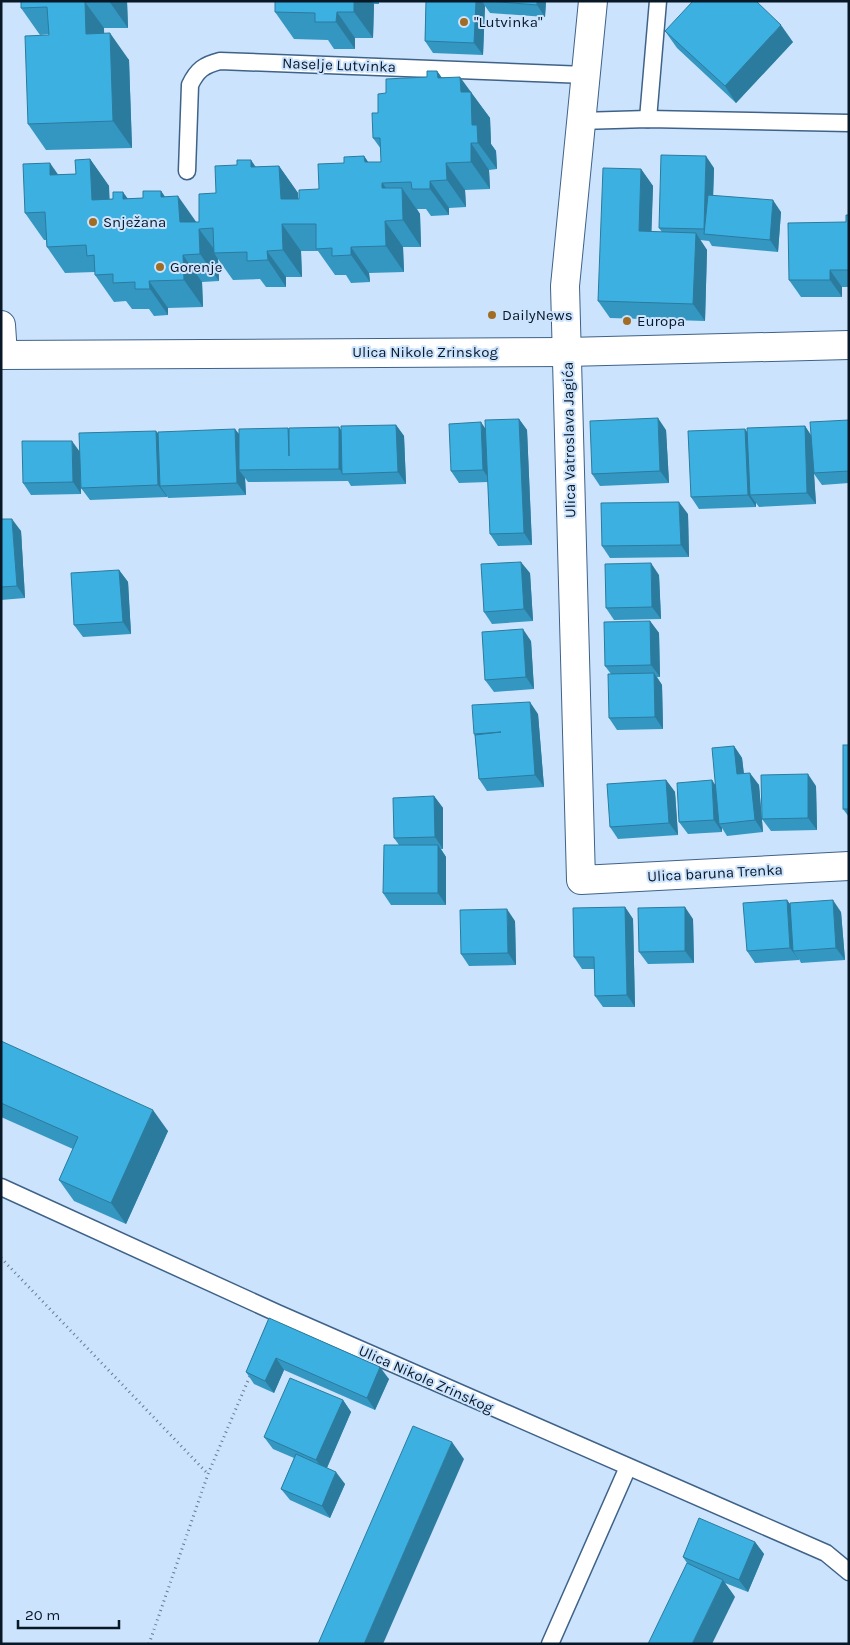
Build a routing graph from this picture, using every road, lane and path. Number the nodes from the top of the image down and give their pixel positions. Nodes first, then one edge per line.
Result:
1 (593, 1) edge
2 (658, 1) edge
3 (586, 75) junction
4 (648, 119) junction
5 (580, 121) junction
6 (849, 123) edge
7 (187, 171) dead end
8 (1, 325) edge
9 (849, 345) edge
10 (567, 352) junction
11 (2, 354) edge
12 (849, 866) edge
13 (581, 880) joint
14 (1, 1187) edge
15 (1, 1258) edge
16 (254, 1367) edge
17 (628, 1467) junction
18 (208, 1474) junction
19 (849, 1572) edge
20 (149, 1644) edge
21 (550, 1644) edge

1 - 3 street, Ulica Vatroslava Jagića
2 - 4 lane
3 - 5 street, Ulica Vatroslava Jagića
3 - 7 lane, Naselje Lutvinka
4 - 5 lane
4 - 6 lane
5 - 10 street, Ulica Vatroslava Jagića
8 - 11 street
9 - 10 street, Ulica Nikole Zrinskog
10 - 11 street, Ulica Nikole Zrinskog
10 - 13 street, Ulica Vatroslava Jagića
12 - 13 street, Ulica baruna Trenka
14 - 17 lane, Ulica Nikole Zrinskog
15 - 18 path
16 - 18 path
17 - 19 lane, Ulica Nikole Zrinskog
17 - 21 lane
18 - 20 path

